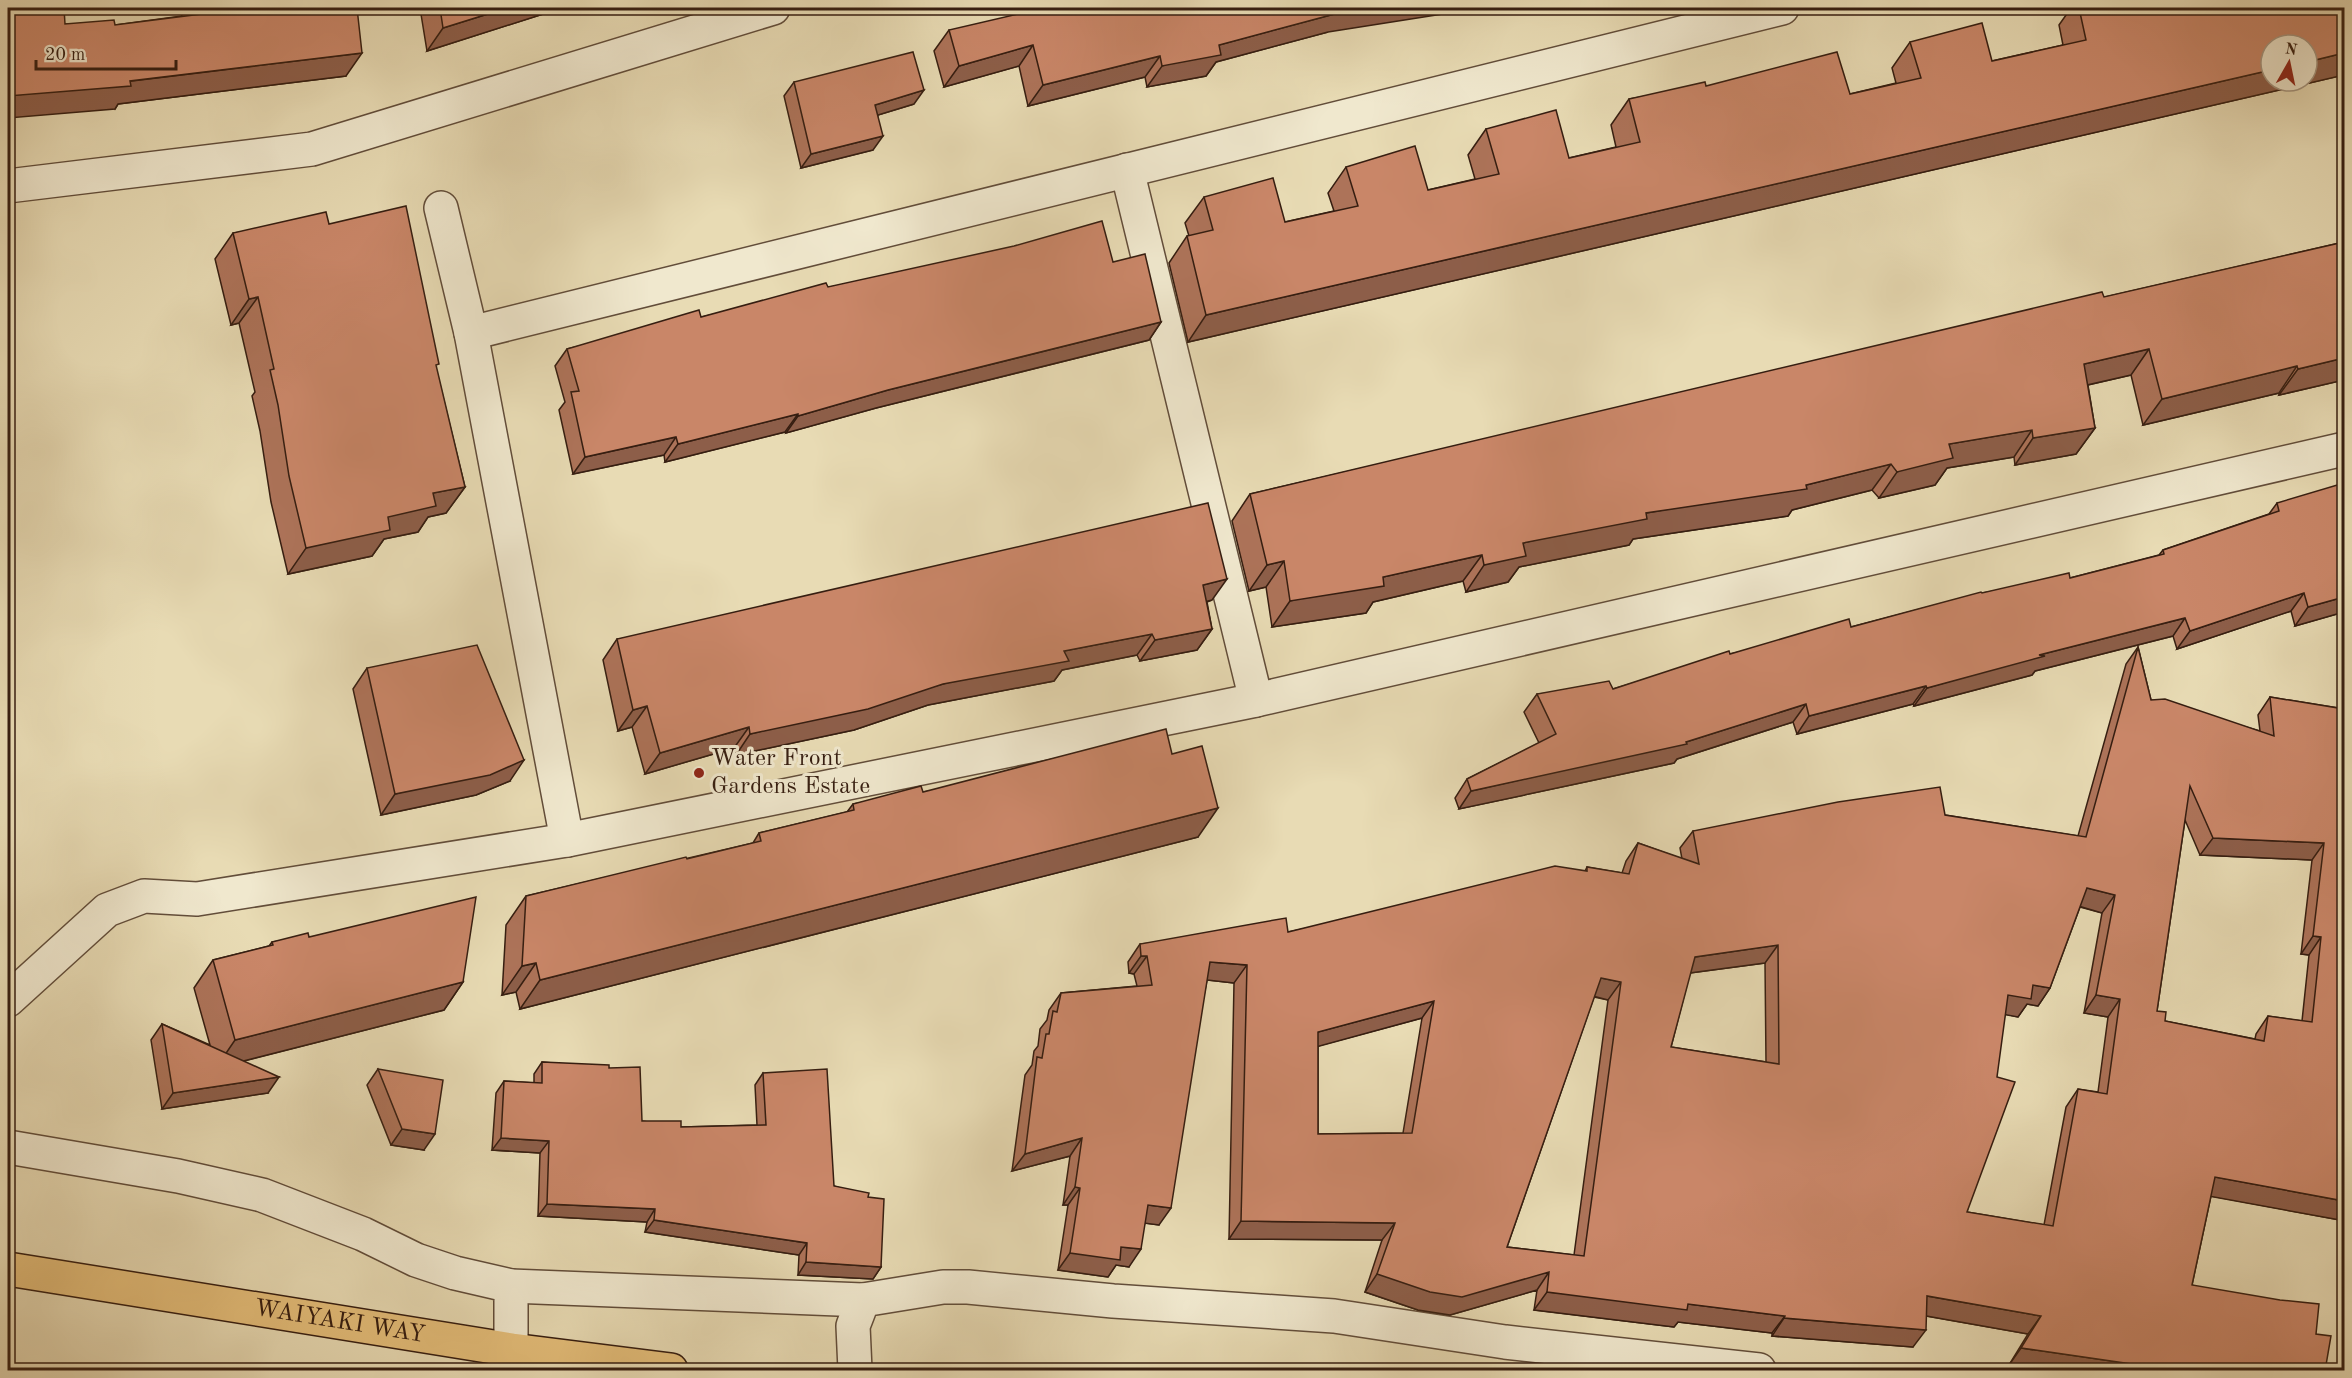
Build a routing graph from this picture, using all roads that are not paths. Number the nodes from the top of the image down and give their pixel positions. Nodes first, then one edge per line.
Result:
1 (1782, 8) edge
2 (763, 9) edge
3 (716, 16) edge
4 (1127, 170) junction
5 (8, 186) edge
6 (441, 207) dead end
7 (471, 333) junction
8 (2344, 449) edge
9 (1256, 700) junction
10 (567, 840) junction
11 (8, 1000) edge
12 (8, 1147) edge
13 (8, 1269) edge
14 (511, 1286) junction
15 (863, 1300) junction
16 (512, 1360) edge
17 (671, 1371) edge
18 (855, 1371) edge
19 (1759, 1371) edge

1 - 4 street
2 - 3 street
3 - 5 street
4 - 7 street
4 - 9 street
6 - 7 street
7 - 10 street
8 - 9 street
9 - 10 street
10 - 11 street
12 - 14 street
13 - 16 highway, WAIYAKI WAY
14 - 15 street
14 - 16 street
15 - 18 street
15 - 19 street
16 - 17 highway, WAIYAKI WAY

